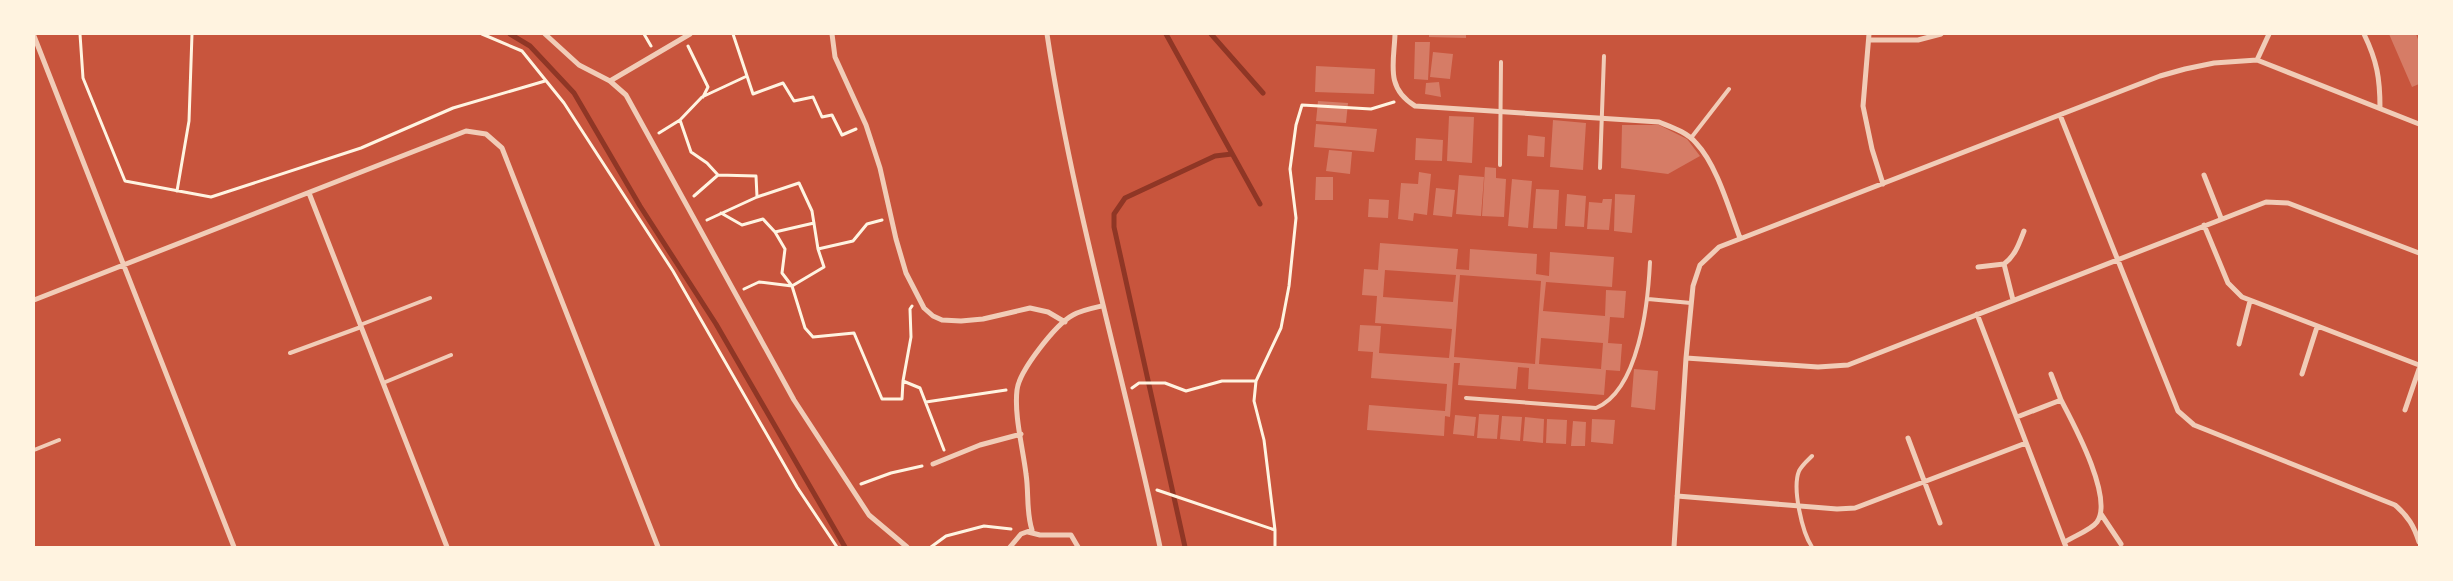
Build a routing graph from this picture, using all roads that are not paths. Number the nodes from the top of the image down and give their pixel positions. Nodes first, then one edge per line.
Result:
1 (545, 34) edge
2 (690, 34) edge
3 (832, 34) edge
4 (1047, 34) edge
5 (1395, 34) edge
6 (1869, 34) edge
7 (1941, 34) edge
8 (2269, 34) edge
9 (2364, 34) edge
10 (34, 36) edge
11 (1868, 40) junction
12 (1604, 56) dead end
13 (2257, 60) junction
14 (1501, 62) dead end
15 (610, 81) junction
16 (1729, 88) dead end
17 (2380, 108) junction
18 (1500, 112) junction
19 (2060, 115) junction
20 (1603, 118) junction
21 (2419, 124) edge
22 (1690, 138) junction
23 (1500, 165) dead end
24 (1600, 168) dead end
25 (2204, 175) dead end
26 (1883, 184) junction
27 (309, 193) junction
28 (2221, 218) junction
29 (2204, 225) junction
30 (2024, 232) dead end
31 (1740, 238) junction
32 (2419, 253) edge
33 (2117, 260) junction
34 (1650, 262) dead end
35 (2004, 264) junction
36 (124, 265) junction
37 (1978, 267) dead end
38 (430, 298) dead end
39 (1648, 299) junction
40 (34, 300) edge
41 (2013, 300) junction
42 (2250, 301) junction
43 (1691, 303) junction
44 (1102, 306) junction
45 (1977, 314) junction
46 (1065, 322) junction
47 (360, 326) junction
48 (2317, 327) junction
49 (2239, 344) dead end
50 (290, 353) dead end
51 (451, 356) dead end
52 (1686, 358) junction
53 (2419, 365) edge
54 (2419, 369) edge
55 (2051, 374) dead end
56 (2302, 374) dead end
57 (383, 383) junction
58 (1466, 398) dead end
59 (2062, 400) junction
60 (2405, 410) dead end
61 (2017, 417) junction
62 (1021, 434) junction
63 (1908, 438) dead end
64 (59, 440) dead end
65 (2026, 443) junction
66 (34, 450) edge
67 (1812, 456) dead end
68 (933, 464) road end
69 (1924, 484) junction
70 (1677, 496) junction
71 (1799, 506) junction
72 (2100, 514) junction
73 (1940, 523) dead end
74 (1025, 531) junction
75 (2419, 542) edge
76 (2065, 544) edge
77 (2121, 544) dead end
78 (234, 547) edge
79 (447, 547) edge
80 (658, 547) edge
81 (907, 547) edge
82 (1010, 547) edge
83 (1078, 547) edge
84 (1160, 547) edge
85 (1674, 547) edge
86 (1812, 547) edge

1 - 15 street
2 - 15 street
3 - 46 street
4 - 44 street
5 - 18 street
6 - 11 street
7 - 11 street
8 - 13 street
9 - 17 street
10 - 36 street
11 - 26 street
12 - 20 lane
13 - 17 street
13 - 19 street
14 - 18 lane
15 - 81 street
16 - 22 lane
17 - 21 street
18 - 20 street
18 - 23 lane
19 - 26 street
19 - 33 street
20 - 22 street
20 - 24 lane
22 - 31 street
25 - 28 street
26 - 31 street
27 - 36 street
27 - 47 street
27 - 80 street
28 - 29 street
28 - 32 street
29 - 33 street
29 - 42 street
30 - 35 street
31 - 43 street
33 - 41 street
33 - 75 street
34 - 39 lane
35 - 37 street
35 - 41 street
36 - 40 street
36 - 78 street
38 - 47 lane
39 - 43 lane
39 - 58 lane
41 - 45 street
42 - 48 street
42 - 49 street
43 - 52 street
44 - 46 street
44 - 84 street
45 - 52 street
45 - 61 street
46 - 62 street
47 - 50 lane
47 - 57 street
48 - 53 street
48 - 56 street
51 - 57 lane
52 - 70 street
54 - 60 street
55 - 59 street
57 - 79 street
59 - 61 street
59 - 72 street
61 - 65 street
62 - 68 street
62 - 74 street
63 - 69 street
64 - 66 lane
65 - 69 street
65 - 76 street
67 - 71 lane
69 - 71 street
69 - 73 street
70 - 71 street
70 - 85 street
71 - 86 lane
72 - 76 street
72 - 77 street
74 - 82 street
74 - 83 street

